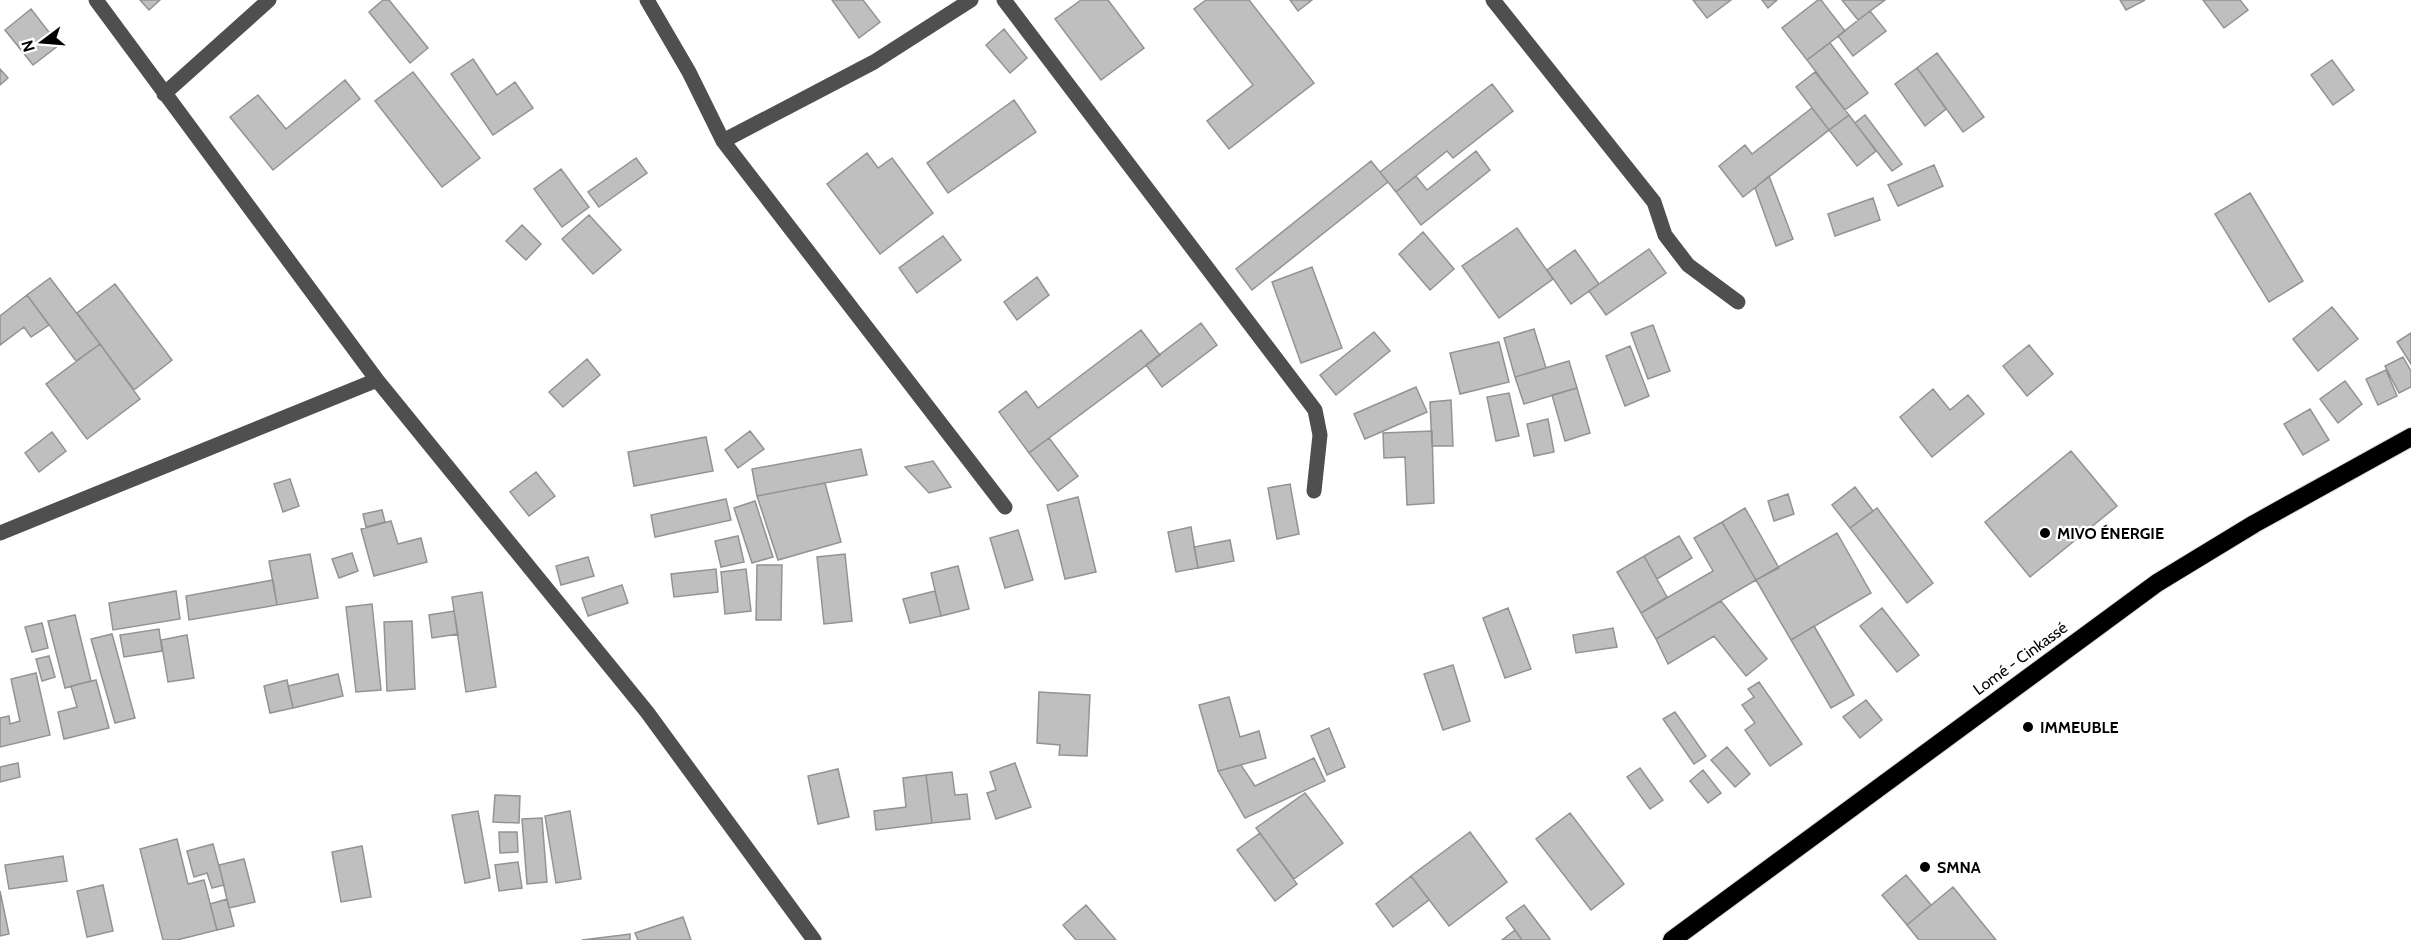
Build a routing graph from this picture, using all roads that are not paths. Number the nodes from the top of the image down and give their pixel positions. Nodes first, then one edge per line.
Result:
1 (96, 0) edge
2 (269, 0) edge
3 (647, 0) edge
4 (971, 0) edge
5 (1004, 0) edge
6 (1493, 0) edge
7 (164, 94) junction
8 (723, 141) junction
9 (1738, 302) dead end
10 (377, 380) junction
11 (2411, 437) edge
12 (1314, 491) dead end
13 (1005, 507) dead end
14 (0, 533) edge
15 (814, 940) edge
16 (1672, 940) edge

1 - 7 street
2 - 7 street
3 - 8 street
4 - 8 street
5 - 12 street
6 - 9 street
7 - 10 street
8 - 13 street
10 - 14 street
10 - 15 street
11 - 16 highway, Lomé - Cinkassé

